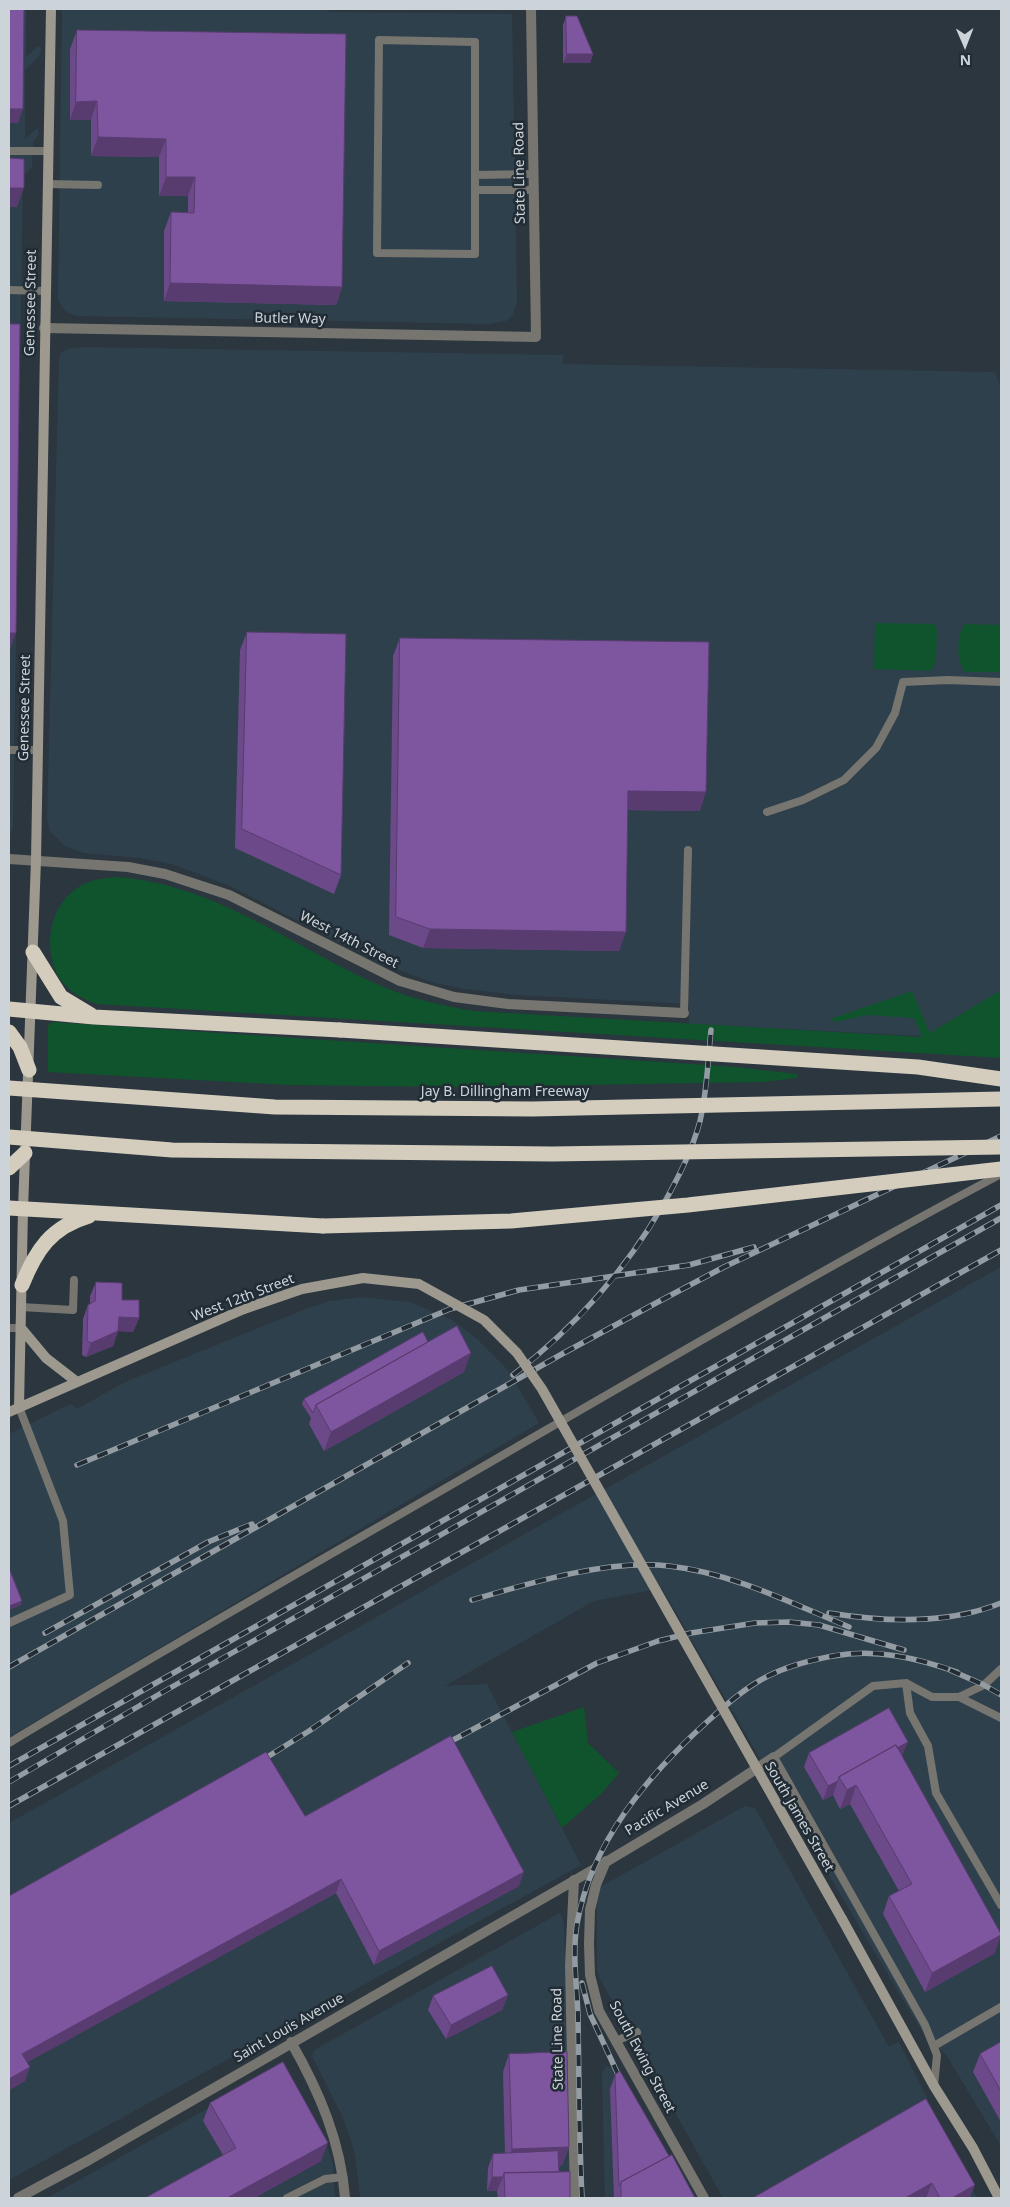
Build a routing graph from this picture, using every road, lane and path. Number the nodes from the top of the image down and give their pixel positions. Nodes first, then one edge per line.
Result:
1 (51, 9) edge
2 (531, 9) edge
3 (9, 151) edge
4 (48, 151) junction
5 (534, 174) junction
6 (475, 175) junction
7 (47, 184) junction
8 (98, 185) dead end
9 (475, 190) junction
10 (534, 190) junction
11 (9, 290) edge
12 (45, 290) junction
13 (44, 328) junction
14 (536, 337) joint
15 (1001, 682) edge
16 (9, 750) edge
17 (38, 750) junction
18 (767, 812) dead end
19 (688, 850) dead end
20 (9, 860) edge
21 (36, 860) junction
22 (33, 952) junction
23 (9, 1009) edge
24 (31, 1010) junction
25 (684, 1013) joint
26 (94, 1017) junction
27 (9, 1032) edge
28 (29, 1070) junction
29 (1001, 1079) edge
30 (9, 1088) edge
31 (1001, 1099) edge
32 (9, 1137) edge
33 (1001, 1147) edge
34 (25, 1153) junction
35 (9, 1168) edge
36 (1001, 1169) edge
37 (1001, 1174) edge
38 (16, 1209) edge
39 (98, 1213) junction
40 (74, 1280) dead end
41 (22, 1285) junction
42 (21, 1308) junction
43 (9, 1328) edge
44 (21, 1328) junction
45 (78, 1382) junction
46 (19, 1407) junction
47 (9, 1412) edge
48 (575, 1448) joint
49 (9, 1622) edge
50 (1001, 1669) edge
51 (906, 1683) junction
52 (959, 1697) junction
53 (1001, 1718) edge
54 (9, 1743) edge
55 (774, 1757) junction
56 (606, 1861) junction
57 (574, 1880) junction
58 (1001, 1905) edge
59 (1001, 2007) edge
60 (637, 2032) dead end
61 (616, 2041) junction
62 (291, 2042) junction
63 (934, 2046) junction
64 (934, 2086) junction
65 (343, 2177) junction
66 (18, 2198) edge
67 (288, 2198) edge
68 (345, 2198) edge
69 (575, 2198) edge
70 (704, 2198) edge
71 (999, 2198) edge

1 - 4 main road, Genessee Street
2 - 5 street, State Line Road
3 - 4 lane
4 - 7 main road, Genessee Street
5 - 6 lane
5 - 10 street, State Line Road
6 - 9 lane
6 - 9 lane
7 - 8 lane
7 - 12 main road, Genessee Street
9 - 10 lane
10 - 14 street, State Line Road
11 - 12 lane
12 - 13 main road, Genessee Street
13 - 14 street, Butler Way
13 - 17 main road, Genessee Street
15 - 18 lane
16 - 17 lane
17 - 21 main road, Genessee Street
19 - 25 lane
20 - 21 street, West 14th Street
21 - 22 main road, Genessee Street
21 - 25 street, West 14th Street
22 - 24 main road, Genessee Street
22 - 26 highway
23 - 24 highway
24 - 26 highway
24 - 28 main road, Genessee Street
26 - 29 highway, bridge
27 - 28 highway
28 - 34 main road, Genessee Street
30 - 31 highway, Jay B. Dillingham Freeway, bridge
32 - 33 highway, bridge
34 - 35 highway
34 - 38 main road, Genessee Street
36 - 39 highway, bridge
37 - 54 lane
38 - 39 highway
38 - 41 main road, Genessee Street
39 - 41 highway
40 - 42 lane
41 - 42 main road, Genessee Street
42 - 44 main road, Genessee Street
43 - 44 lane
44 - 45 main road
44 - 46 main road, Genessee Street
45 - 46 main road, West 12th Street
45 - 48 main road, West 12th Street, bridge
46 - 47 main road, West 12th Street
46 - 49 lane
48 - 64 main road, South James Street, bridge
50 - 52 lane
51 - 52 lane
51 - 55 lane
51 - 58 lane
52 - 53 lane
55 - 56 street, Pacific Avenue
55 - 63 lane
56 - 57 street, Pacific Avenue
56 - 61 street, South Ewing Street
57 - 62 street, Saint Louis Avenue
57 - 69 street, State Line Road
59 - 63 lane
60 - 61 lane
61 - 70 street, South Ewing Street
62 - 65 street
62 - 66 street, Saint Louis Avenue
63 - 64 lane
64 - 71 main road, South James Street
65 - 67 lane
65 - 68 street

